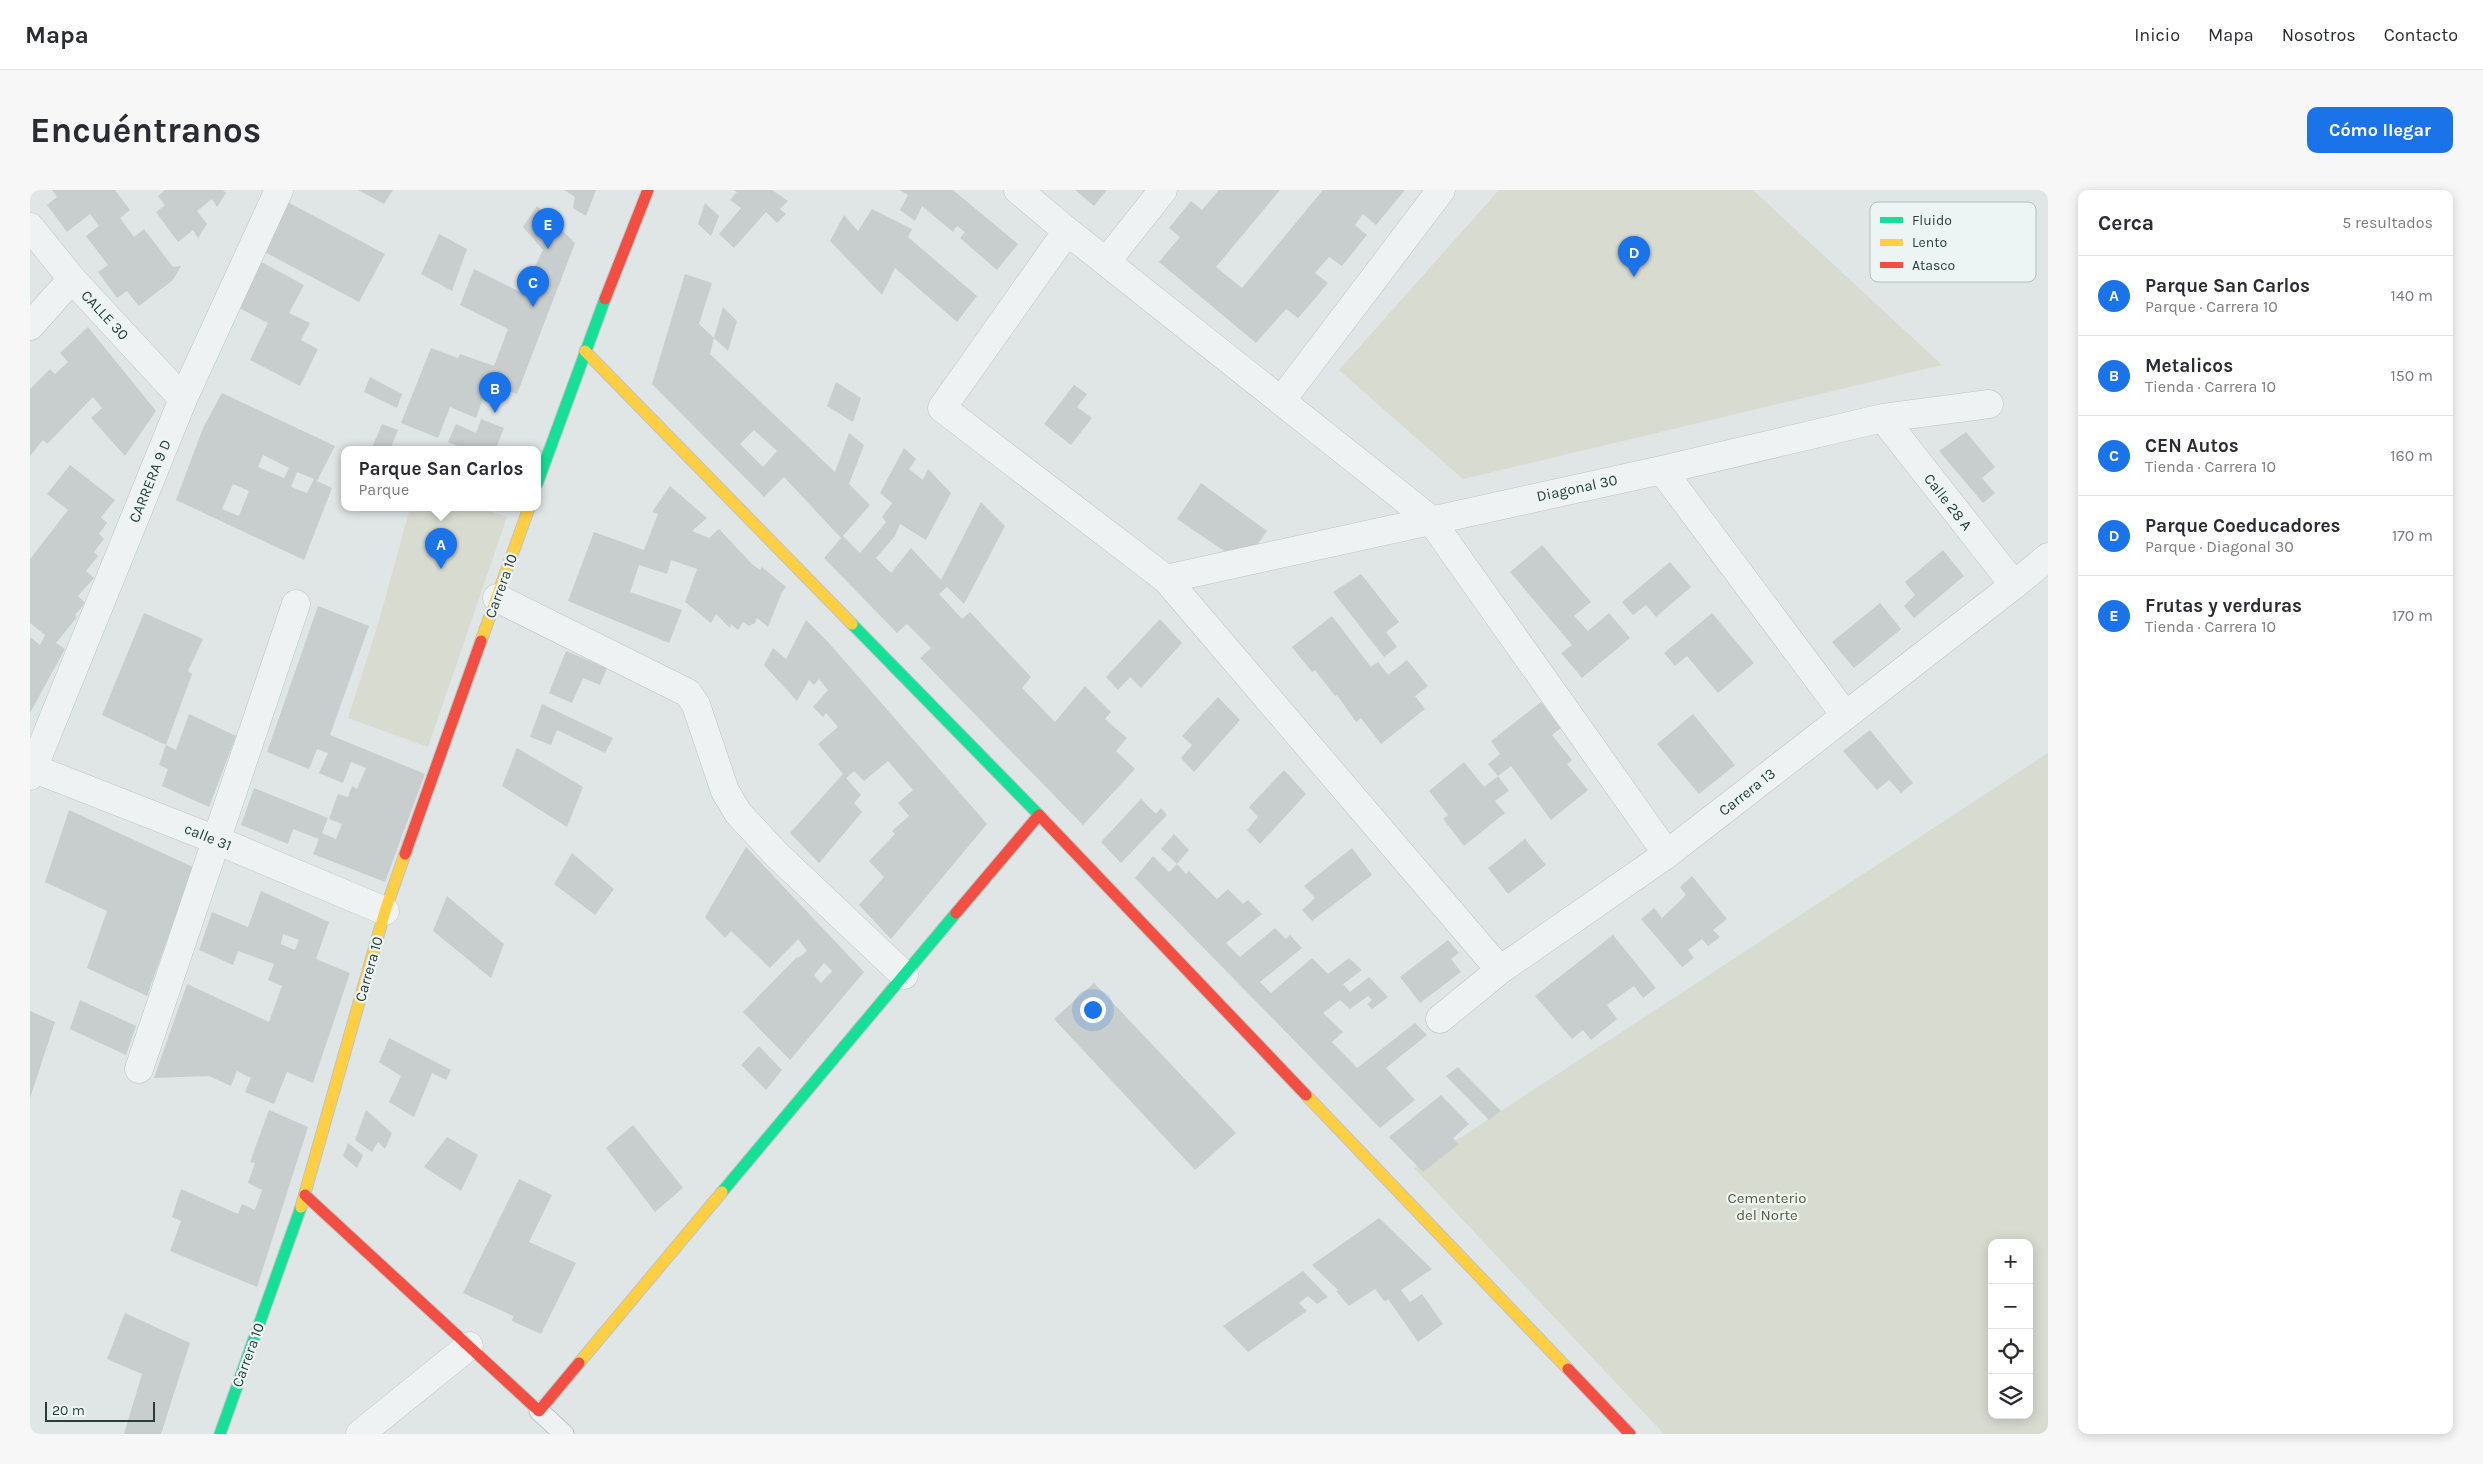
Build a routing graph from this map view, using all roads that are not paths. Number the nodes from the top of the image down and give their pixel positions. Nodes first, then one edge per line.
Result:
1 (279, 190) edge
2 (648, 190) edge
3 (1018, 190) edge
4 (1163, 190) edge
5 (1441, 190) edge
6 (30, 228) edge
7 (1067, 231) junction
8 (1106, 262) junction
9 (72, 279) junction
10 (30, 326) edge
11 (585, 351) junction
12 (183, 400) junction
13 (1281, 401) junction
14 (1989, 404) dead end
15 (1883, 418) junction
16 (1662, 470) junction
17 (541, 473) edge
18 (528, 511) edge
19 (1430, 519) junction
20 (2048, 557) edge
21 (1166, 579) junction
22 (2014, 585) junction
23 (496, 598) junction
24 (296, 604) dead end
25 (1845, 715) junction
26 (31, 771) edge
27 (1039, 815) junction
28 (216, 840) junction
29 (1667, 854) junction
30 (385, 911) junction
31 (1500, 970) junction
32 (904, 975) junction
33 (1440, 1019) dead end
34 (138, 1069) dead end
35 (306, 1195) junction
36 (469, 1346) junction
37 (539, 1411) junction
38 (220, 1434) edge
39 (360, 1434) edge
40 (564, 1434) edge
41 (1630, 1434) edge

1 - 12 street, CARRERA 9 D
2 - 11 street
3 - 7 street
4 - 8 street
5 - 13 street
6 - 9 street, CALLE 30
7 - 8 street
7 - 21 street
8 - 13 street
9 - 10 street
9 - 12 street, CALLE 30
11 - 17 street
11 - 27 street
12 - 26 street, CARRERA 9 D
13 - 19 street
14 - 15 street, Diagonal 30
15 - 16 street, Diagonal 30
15 - 22 street, Calle 28 A
16 - 19 street, Diagonal 30
16 - 25 street
18 - 23 street, Carrera 10
19 - 21 street, Diagonal 30
19 - 29 street
20 - 22 street, Carrera 13
21 - 31 street
22 - 25 street, Carrera 13
23 - 30 street, Carrera 10
23 - 32 street
24 - 28 street
25 - 29 street, Carrera 13
26 - 28 street, calle 31
27 - 32 street
27 - 41 street
28 - 30 street, calle 31
28 - 34 street
29 - 31 street, Carrera 13
30 - 35 street, Carrera 10
31 - 33 street, Carrera 13
32 - 37 street
35 - 36 street
35 - 38 street, Carrera 10
36 - 37 street
36 - 39 street
37 - 40 lane

